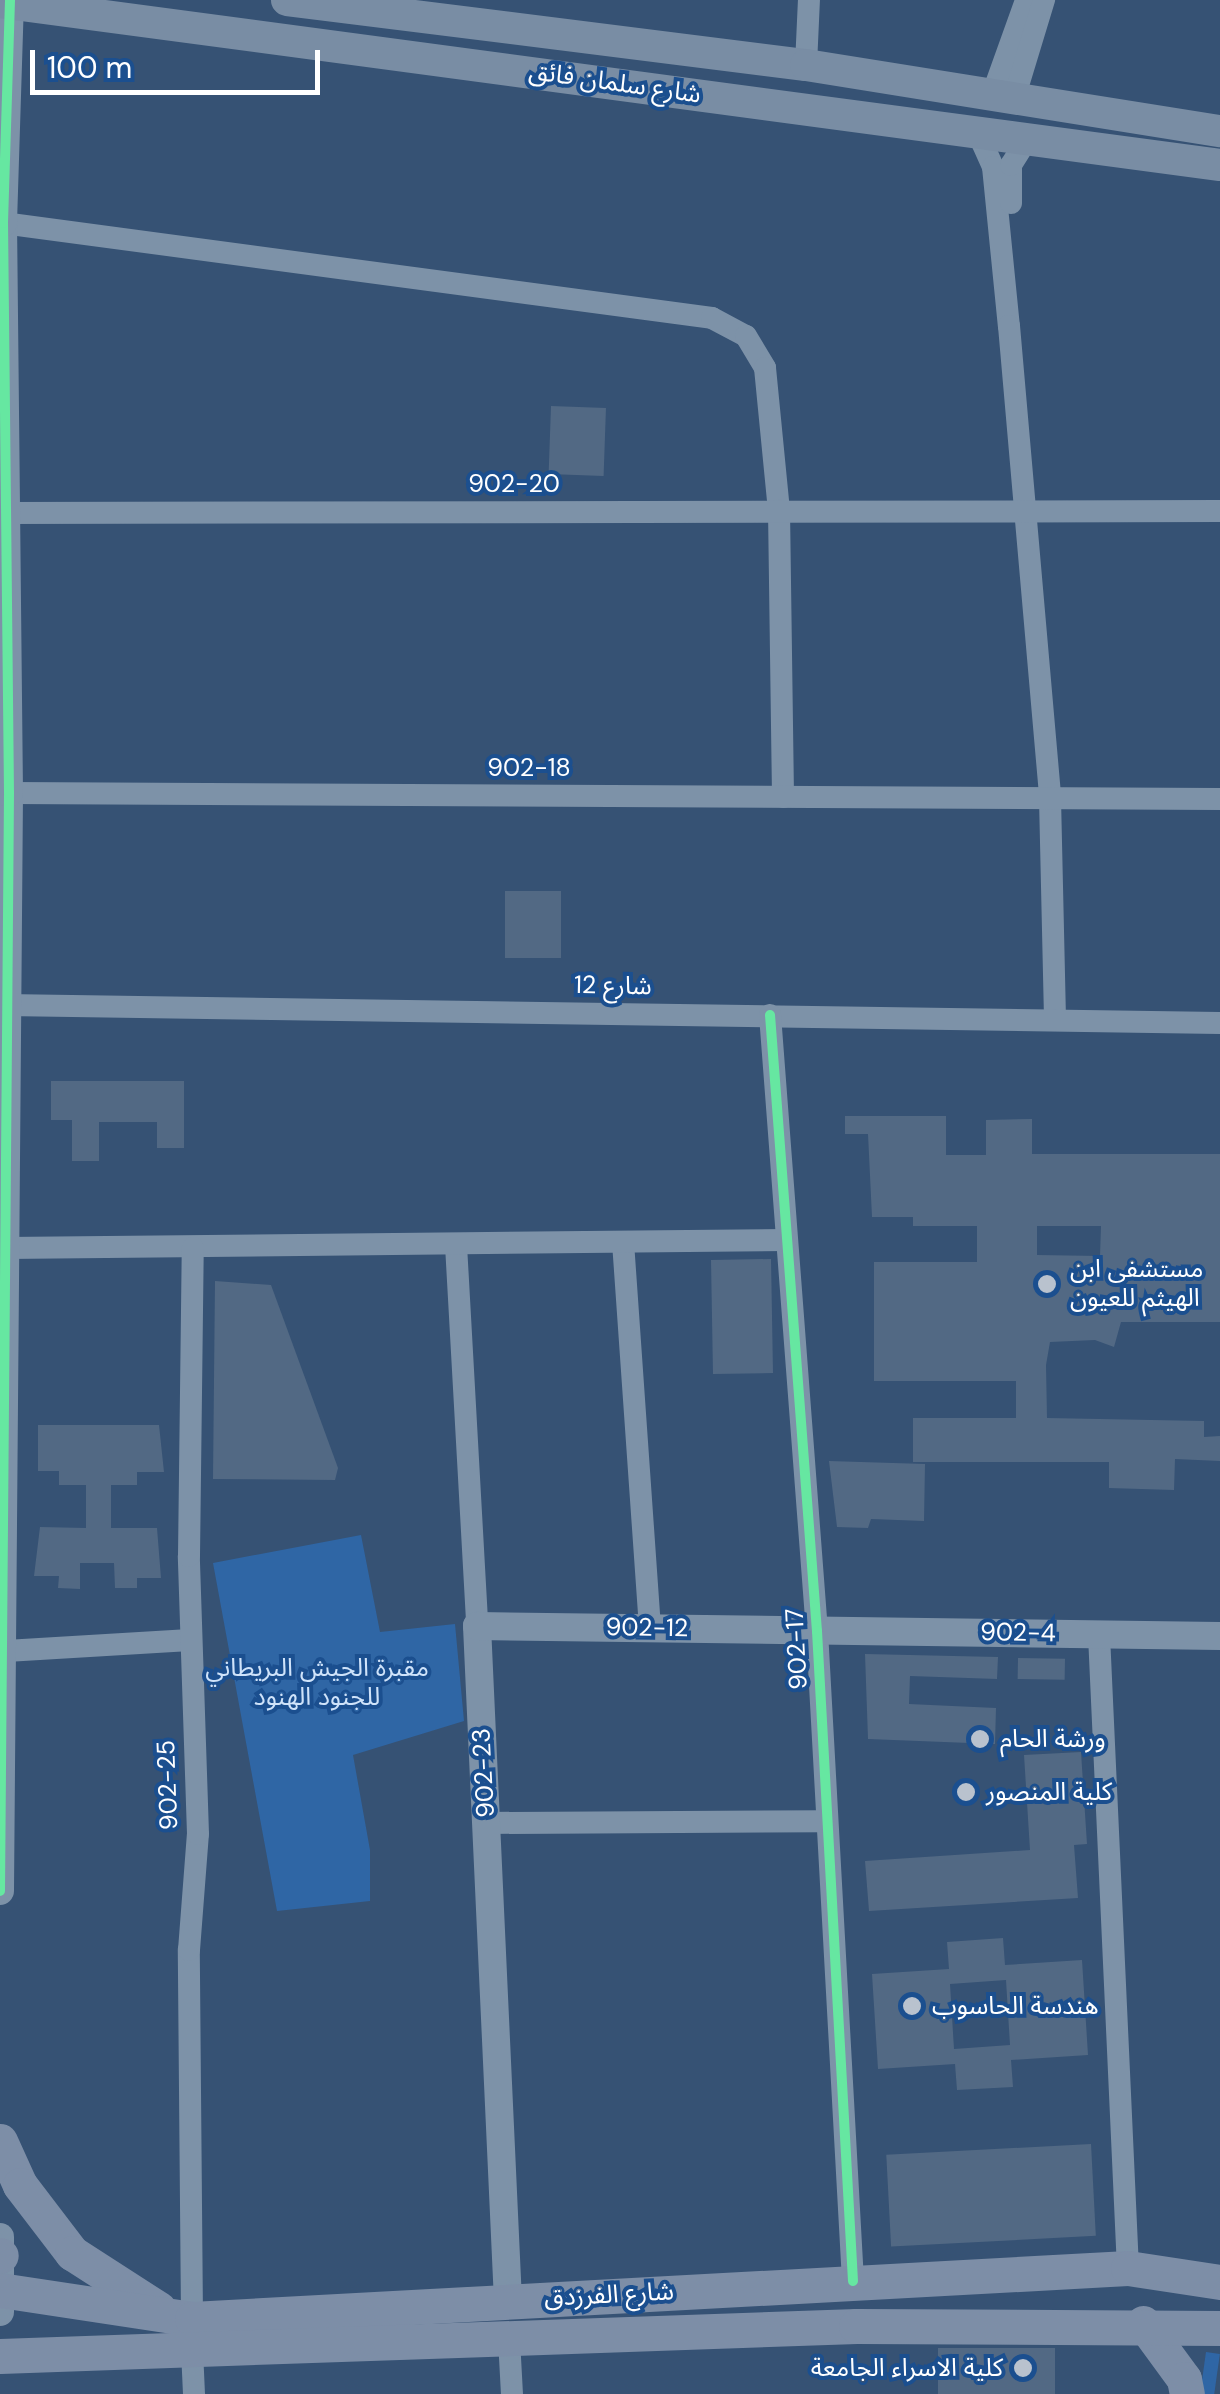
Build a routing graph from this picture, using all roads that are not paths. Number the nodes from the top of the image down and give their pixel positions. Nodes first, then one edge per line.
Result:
1 (287, 0) edge
2 (809, 0) edge
3 (1026, 0) edge
4 (1044, 0) edge
5 (7, 2) edge
6 (806, 65) junction
7 (1002, 100) junction
8 (977, 130) junction
9 (1220, 131) edge
10 (1028, 138) junction
11 (1220, 165) edge
12 (3, 223) junction
13 (1009, 326) junction
14 (779, 510) junction
15 (1024, 510) junction
16 (1220, 511) edge
17 (3, 514) junction
18 (3, 628) edge
19 (3, 676) edge
20 (8, 793) junction
21 (783, 797) junction
22 (1050, 798) junction
23 (1220, 799) edge
24 (5, 1005) junction
25 (770, 1015) junction
26 (1055, 1019) junction
27 (1220, 1023) edge
28 (786, 1240) junction
29 (623, 1242) junction
30 (456, 1244) junction
31 (6, 1248) junction
32 (193, 1248) junction
33 (3, 1485) edge
34 (477, 1626) junction
35 (650, 1628) junction
36 (817, 1631) junction
37 (1099, 1634) junction
38 (1220, 1636) edge
39 (190, 1640) junction
40 (6, 1650) junction
41 (2, 1772) edge
42 (824, 1821) junction
43 (486, 1823) junction
44 (0, 1891) edge
45 (0, 2141) edge
46 (0, 2237) edge
47 (1128, 2268) junction
48 (0, 2280) edge
49 (853, 2281) junction
50 (1220, 2282) edge
51 (508, 2301) junction
52 (1142, 2323) junction
53 (1220, 2328) edge
54 (187, 2329) junction
55 (509, 2339) junction
56 (0, 2356) edge
57 (194, 2394) edge
58 (512, 2394) edge
59 (1186, 2394) edge

1 - 6 main road, شارع سلمان فائق
2 - 6 street
3 - 7 street
4 - 7 street
5 - 8 main road, شارع سلمان فائق
5 - 12 street
6 - 7 main road, شارع سلمان فائق
7 - 9 main road, شارع سلمان فائق
8 - 10 main road, شارع سلمان فائق
8 - 13 street
10 - 11 main road, شارع سلمان فائق
10 - 13 street
12 - 14 street
12 - 17 street
13 - 15 street
14 - 15 street, 902-20
14 - 17 street, 902-20
14 - 21 street
15 - 16 street, 902-20
15 - 22 street
17 - 18 street
18 - 19 street
19 - 20 street
20 - 21 street, 902-18
20 - 24 street
21 - 22 street, 902-18
22 - 23 street, 902-18
22 - 26 street
24 - 25 street, شارع 12
24 - 31 street
25 - 26 street, شارع 12
25 - 28 street, 902-17
26 - 27 street, شارع 12
28 - 29 street
28 - 36 street, 902-17
29 - 30 street
29 - 35 street
30 - 32 street
30 - 34 street, 902-23
31 - 32 street
31 - 33 street
32 - 39 street, 902-25
33 - 40 street
34 - 35 street, 902-12
34 - 43 street, 902-23
35 - 36 street, 902-12
36 - 37 street, 902-4
36 - 42 street, 902-17
37 - 38 street, 902-4
37 - 47 street
39 - 40 street
39 - 54 street, 902-25
40 - 41 street
41 - 44 street
42 - 43 street
42 - 49 street, 902-17
43 - 51 street, 902-23
45 - 54 main road
46 - 48 street
47 - 49 main road, شارع الفرزدق
47 - 50 main road, شارع الفرزدق
48 - 54 main road, شارع الفرزدق
49 - 51 main road, شارع الفرزدق
51 - 54 main road, شارع الفرزدق
52 - 53 main road, شارع الفرزدق
52 - 55 main road, شارع الفرزدق
52 - 59 main road
54 - 55 main road, شارع الفرزدق
54 - 56 main road, شارع الفرزدق
54 - 57 street, 902-25
55 - 58 street

